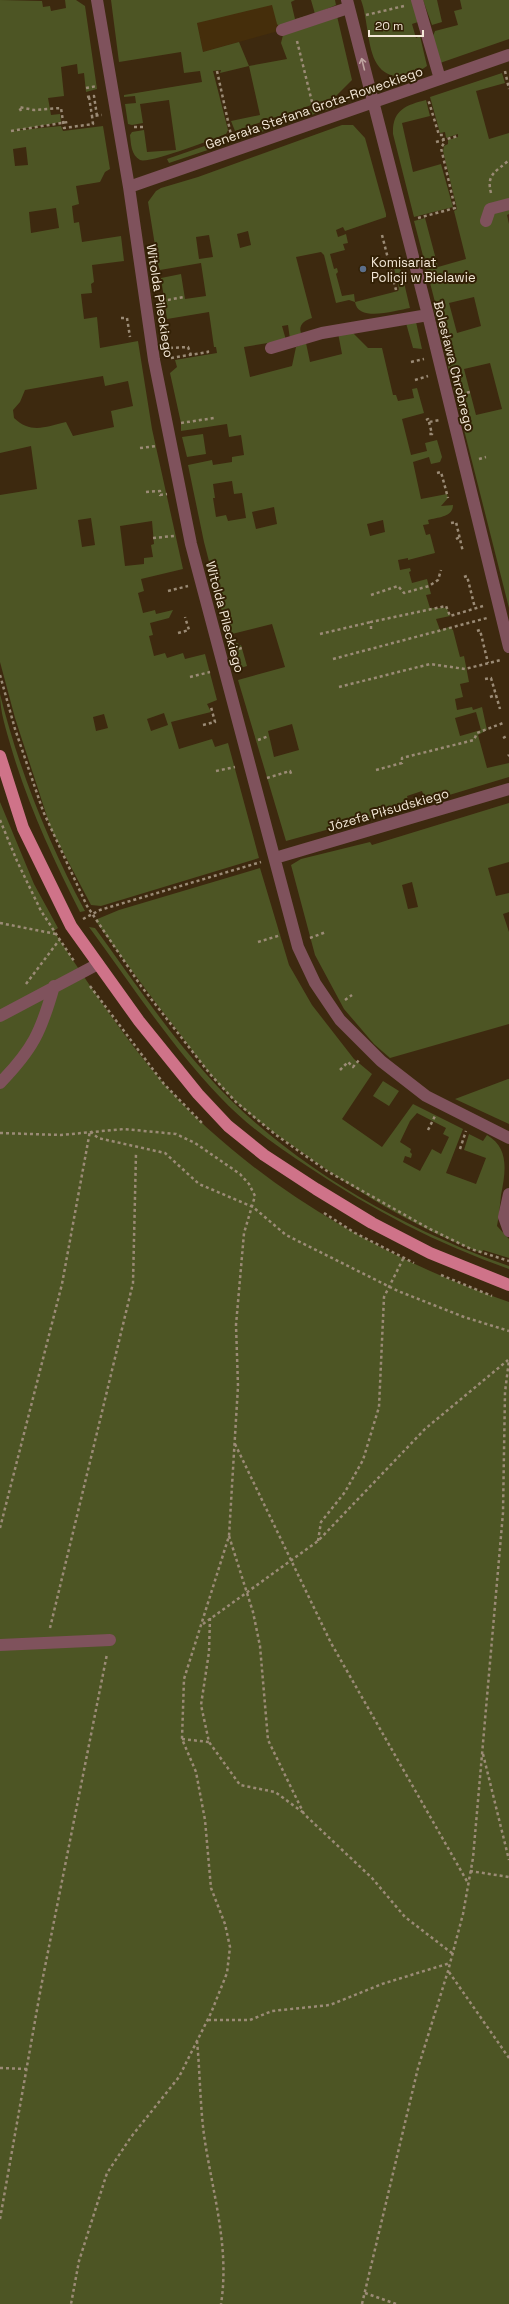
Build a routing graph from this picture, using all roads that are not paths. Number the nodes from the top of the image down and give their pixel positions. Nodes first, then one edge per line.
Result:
1 (97, 0) edge
2 (417, 2) edge
3 (347, 4) edge
4 (282, 30) dead end
5 (509, 55) edge
6 (440, 79) junction
7 (372, 102) junction
8 (129, 186) junction
9 (509, 204) edge
10 (486, 221) dead end
11 (428, 315) junction
12 (271, 348) dead end
13 (509, 647) edge
14 (0, 756) edge
15 (509, 789) edge
16 (274, 858) junction
17 (98, 964) junction
18 (54, 986) junction
19 (0, 1016) edge
20 (0, 1083) edge
21 (509, 1138) edge
22 (509, 1194) edge
23 (509, 1231) edge
24 (509, 1284) edge
25 (110, 1640) road end
26 (0, 1645) edge

1 - 8 street, Witolda Pileckiego
2 - 6 street
3 - 4 street
7 -> 3 street, Bolesława Chrobrego
5 - 6 street, Generała Stefana Grota-Roweckiego
6 - 7 street, Generała Stefana Grota-Roweckiego
7 - 8 street, Generała Stefana Grota-Roweckiego
7 - 11 street, Bolesława Chrobrego
8 - 16 street, Witolda Pileckiego
9 - 10 street
11 - 12 street
11 - 13 street, Bolesława Chrobrego
14 - 17 main road
15 - 16 street, Józefa Piłsudskiego
16 - 21 street, Witolda Pileckiego
17 - 18 street
17 - 24 main road
18 - 19 street
18 - 20 street
22 - 23 street
25 - 26 street

